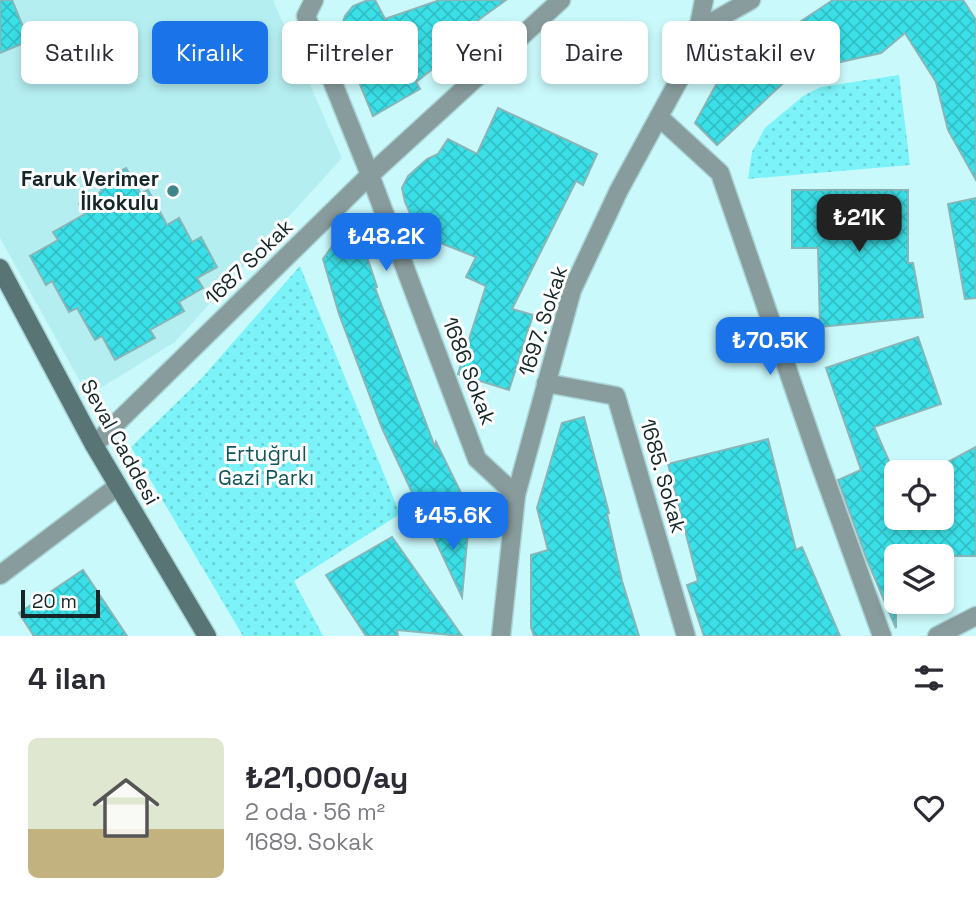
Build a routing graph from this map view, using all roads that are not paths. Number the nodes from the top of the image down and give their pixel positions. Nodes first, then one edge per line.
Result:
1 (561, 0) edge
2 (704, 0) edge
3 (751, 0) edge
4 (310, 8) edge
5 (700, 21) edge
6 (714, 21) edge
7 (676, 84) edge
8 (659, 117) junction
9 (370, 175) junction
10 (0, 268) edge
11 (546, 383) junction
12 (94, 445) junction
13 (118, 486) junction
14 (516, 495) junction
15 (0, 575) edge
16 (976, 616) edge
17 (207, 636) edge
18 (501, 636) edge
19 (686, 636) edge
20 (883, 636) edge
21 (937, 636) edge

1 - 9 street, 1687 Sokak
2 - 5 street, 1697. Sokak
3 - 6 street
4 - 9 street, 1686 Sokak
7 - 8 street, 1697. Sokak
8 - 11 street, 1697. Sokak
8 - 20 street
9 - 12 street, 1687 Sokak
9 - 14 street, 1686 Sokak
10 - 12 main road, Seval Caddesi
11 - 14 street, 1697. Sokak
11 - 19 street, 1685. Sokak
12 - 13 main road, Seval Caddesi
13 - 15 street
13 - 17 main road, Seval Caddesi
14 - 18 street, 1697. Sokak
16 - 21 street

